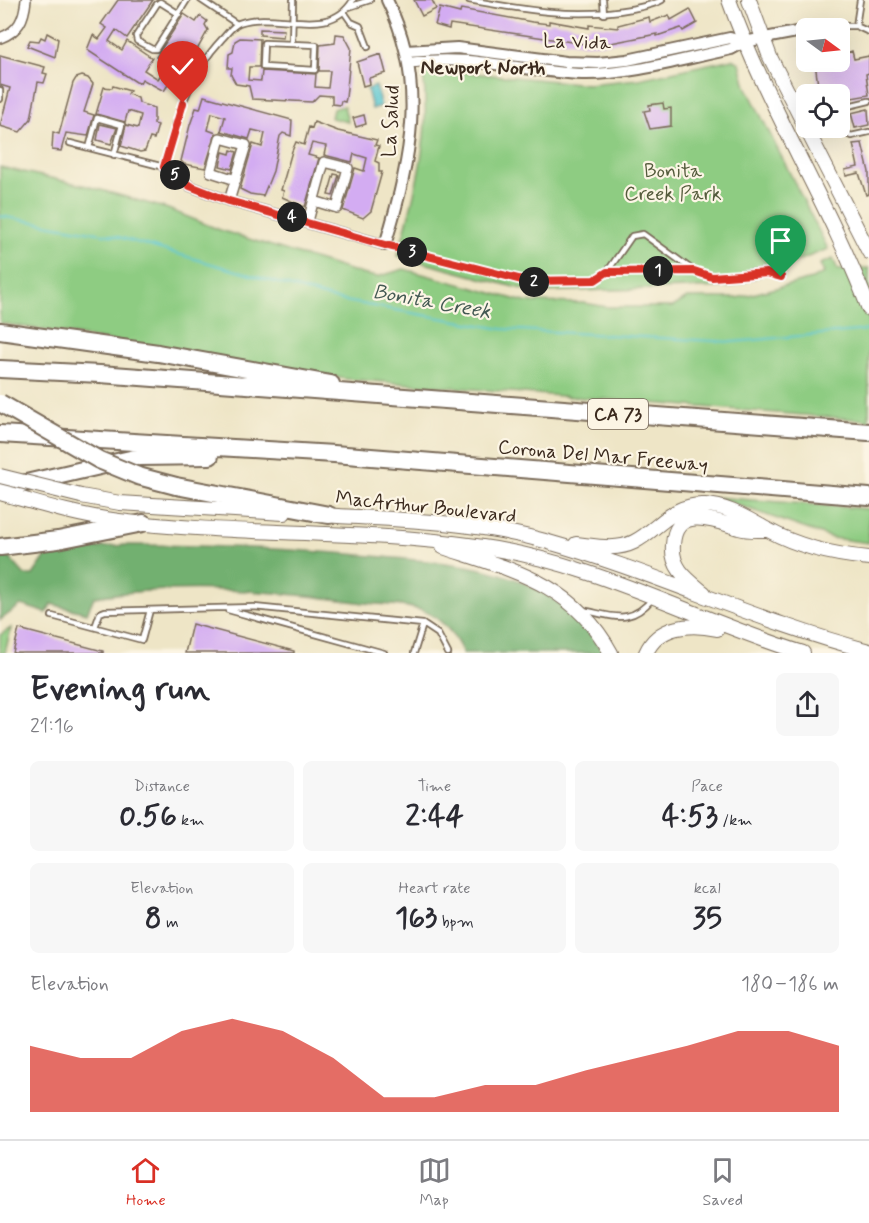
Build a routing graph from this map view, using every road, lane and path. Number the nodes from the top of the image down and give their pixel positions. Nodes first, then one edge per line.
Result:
1 (26, 0) edge
2 (188, 0) edge
3 (201, 0) edge
4 (293, 0) edge
5 (353, 0) edge
6 (370, 0) edge
7 (387, 0) edge
8 (469, 0) edge
9 (531, 0) edge
10 (603, 0) edge
11 (662, 0) edge
12 (729, 0) edge
13 (749, 0) edge
14 (860, 0) edge
15 (349, 7) junction
16 (530, 8) junction
17 (344, 12) junction
18 (178, 14) junction
19 (604, 14) junction
20 (293, 20) junction
21 (237, 24) junction
22 (850, 26) edge
23 (856, 26) junction
24 (796, 32) edge
25 (869, 32) edge
26 (0, 38) edge
27 (763, 39) junction
28 (744, 42) junction
29 (292, 44) junction
30 (368, 47) dead end
31 (406, 51) junction
32 (410, 63) junction
33 (0, 90) edge
34 (0, 99) edge
35 (869, 101) edge
36 (850, 106) edge
37 (869, 132) edge
38 (850, 135) edge
39 (70, 143) dead end
40 (89, 148) junction
41 (114, 155) junction
42 (164, 167) junction
43 (236, 180) junction
44 (229, 201) junction
45 (314, 201) junction
46 (308, 221) junction
47 (385, 245) junction
48 (869, 252) edge
49 (694, 271) junction
50 (607, 272) junction
51 (781, 277) dead end
52 (869, 309) edge
53 (0, 331) edge
54 (0, 369) edge
55 (381, 396) junction
56 (0, 403) edge
57 (862, 431) edge
58 (0, 434) edge
59 (334, 454) junction
60 (0, 476) edge
61 (0, 491) edge
62 (865, 496) edge
63 (329, 515) junction
64 (143, 524) junction
65 (767, 530) junction
66 (418, 539) junction
67 (544, 541) junction
68 (0, 547) edge
69 (869, 558) edge
70 (654, 596) junction
71 (715, 601) junction
72 (221, 608) junction
73 (578, 609) junction
74 (150, 610) junction
75 (52, 616) dead end
76 (423, 624) junction
77 (718, 625) junction
78 (96, 627) junction
79 (869, 651) edge
80 (384, 653) edge
81 (414, 653) edge
82 (448, 653) edge
83 (611, 653) edge
84 (646, 653) edge
85 (803, 653) edge

1 - 26 street
2 - 18 lane
3 - 21 lane
4 - 20 lane
5 - 15 lane
6 - 15 lane
7 - 31 street, La Salud
8 - 16 lane
9 - 16 lane
10 - 19 lane
11 - 19 lane
12 - 28 main road
13 - 27 main road
14 - 23 lane
15 - 17 lane
16 - 19 lane
17 - 20 lane
17 - 30 lane
18 - 18 lane
20 - 21 lane
20 - 29 lane
21 - 42 lane
22 - 23 lane
23 - 25 lane
24 - 27 street, La Vida
27 - 28 street, La Vida
27 - 48 main road
28 - 31 street, La Vida
28 - 32 street, La Vida
28 - 52 main road
29 - 29 lane
31 - 32 street, La Salud
32 - 47 street, La Salud
33 - 34 lane
35 - 36 lane
37 - 38 lane
39 - 40 lane
40 - 41 lane
40 - 41 lane
41 - 42 lane
42 - 44 street
43 - 43 street
43 - 44 street
44 - 46 street
45 - 45 street
45 - 46 street
46 - 47 street
47 - 50 lane
49 - 50 lane
49 - 50 lane
49 - 51 lane
53 - 55 highway
54 - 55 highway, CA 73
55 - 57 highway, Corona Del Mar Freeway / CA 73
56 - 63 highway, bridge
58 - 59 highway
59 - 61 highway
59 - 62 highway, Corona Del Mar Freeway
60 - 63 main road, MacArthur Boulevard, bridge
61 - 64 main road
63 - 67 main road, MacArthur Boulevard
64 - 66 main road, MacArthur Boulevard
64 - 68 highway
65 - 67 main road
65 - 69 main road
65 - 71 main road
66 - 70 main road, MacArthur Boulevard
66 - 73 main road
67 - 71 main road, MacArthur Boulevard
70 - 73 lane
70 - 77 main road, MacArthur Boulevard
71 - 79 main road, MacArthur Boulevard
72 - 74 lane
72 - 76 lane
72 - 80 lane
73 - 83 main road
74 - 78 lane
74 - 78 lane
75 - 78 lane
76 - 81 lane
76 - 82 lane
77 - 84 main road
77 - 85 main road, MacArthur Boulevard

